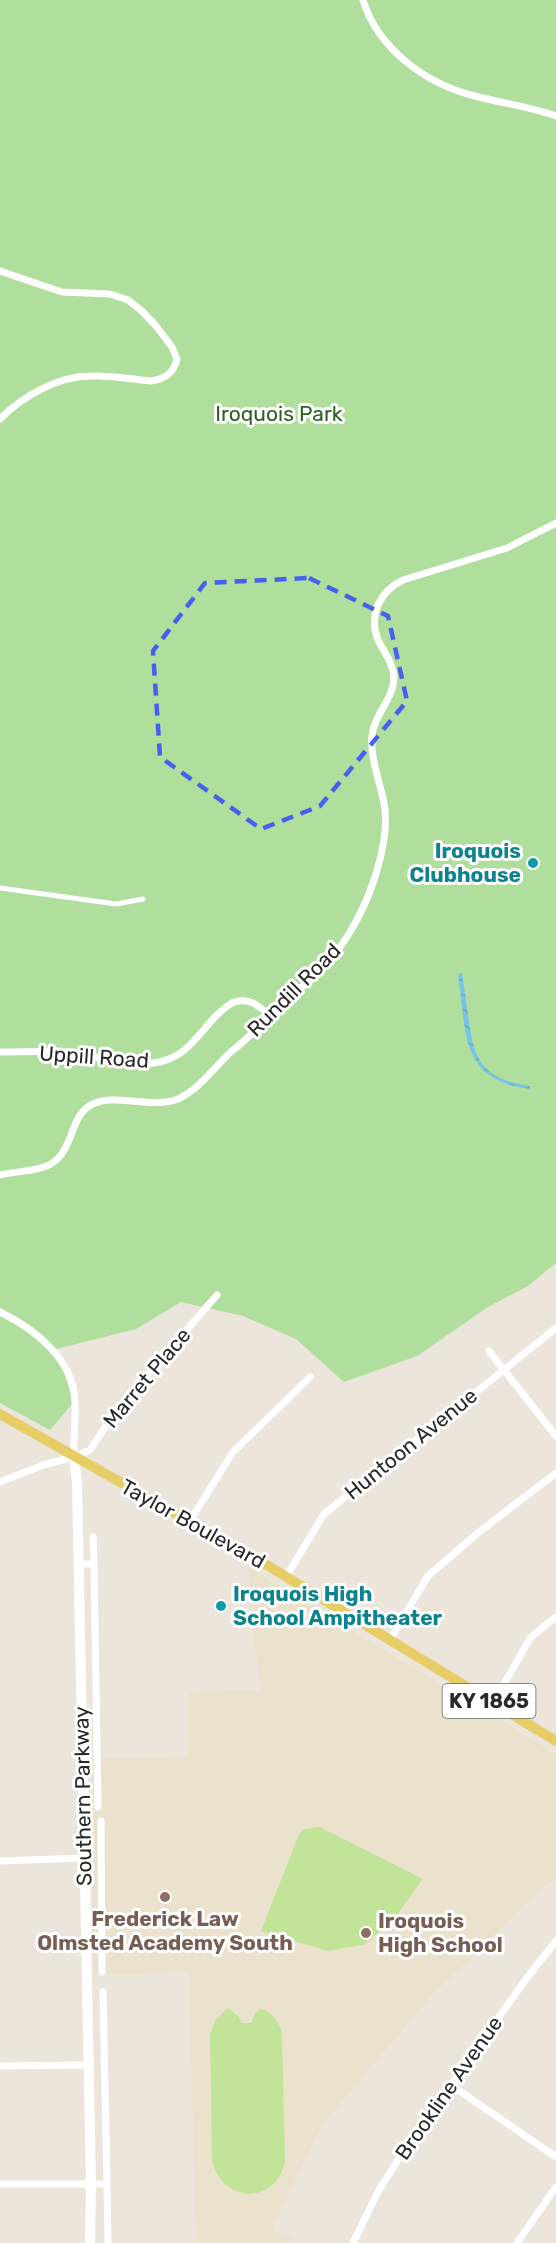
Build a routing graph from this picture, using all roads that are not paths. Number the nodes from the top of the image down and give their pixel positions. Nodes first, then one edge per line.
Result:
1 (363, 0) edge
2 (556, 116) edge
3 (0, 271) edge
4 (0, 419) edge
5 (556, 523) edge
6 (0, 888) edge
7 (143, 898) dead end
8 (269, 1015) junction
9 (0, 1052) edge
10 (0, 1175) edge
11 (218, 1295) dead end
12 (0, 1312) edge
13 (556, 1328) edge
14 (489, 1351) dead end
15 (504, 1370) junction
16 (310, 1377) dead end
17 (0, 1414) edge
18 (556, 1436) edge
19 (74, 1457) junction
20 (556, 1473) edge
21 (0, 1482) edge
22 (190, 1521) junction
23 (93, 1537) dead end
24 (78, 1564) junction
25 (94, 1564) junction
26 (286, 1577) junction
27 (556, 1617) edge
28 (390, 1640) junction
29 (493, 1703) junction
30 (556, 1741) edge
31 (98, 1786) junction
32 (82, 1787) junction
33 (98, 1808) dead end
34 (101, 1821) dead end
35 (84, 1858) junction
36 (0, 1861) edge
37 (556, 1941) edge
38 (102, 1972) dead end
39 (103, 1992) dead end
40 (88, 2065) junction
41 (0, 2066) edge
42 (451, 2085) junction
43 (556, 2157) edge
44 (91, 2183) junction
45 (0, 2184) edge
46 (107, 2184) junction
47 (556, 2187) edge
48 (90, 2243) edge
49 (108, 2243) edge
50 (353, 2243) edge
51 (517, 2243) edge

1 - 2 street
3 - 4 street
5 - 8 street, Rundill Road
6 - 7 street
8 - 9 street, Uppill Road
8 - 10 street, Rundill Road
11 - 19 street, Marret Place
12 - 19 street
13 - 15 street, Huntoon Avenue
14 - 15 street
15 - 18 street
15 - 26 street, Huntoon Avenue
16 - 22 street
17 - 19 main road, KY 1865
19 - 21 street
19 - 22 main road, Taylor Boulevard / KY 1865
19 - 24 main road, Southern Parkway
20 - 28 street
22 - 26 main road, Taylor Boulevard / KY 1865
23 - 25 street
24 - 25 street
24 - 32 main road, Southern Parkway
25 - 31 street
26 - 28 main road, Taylor Boulevard / KY 1865
27 - 29 street
28 - 29 main road, Taylor Boulevard / KY 1865
29 - 30 main road, Taylor Boulevard / KY 1865
31 - 32 street
31 - 33 street
32 - 35 main road, Southern Parkway
34 - 38 street
35 - 36 street
35 - 40 main road, Southern Parkway
37 - 42 street, Brookline Avenue
39 - 46 street
40 - 41 street
40 - 44 main road, Southern Parkway
42 - 43 street
42 - 50 street, Brookline Avenue
44 - 45 street
44 - 46 street
44 - 48 main road, Southern Parkway
46 - 49 street
47 - 51 street

